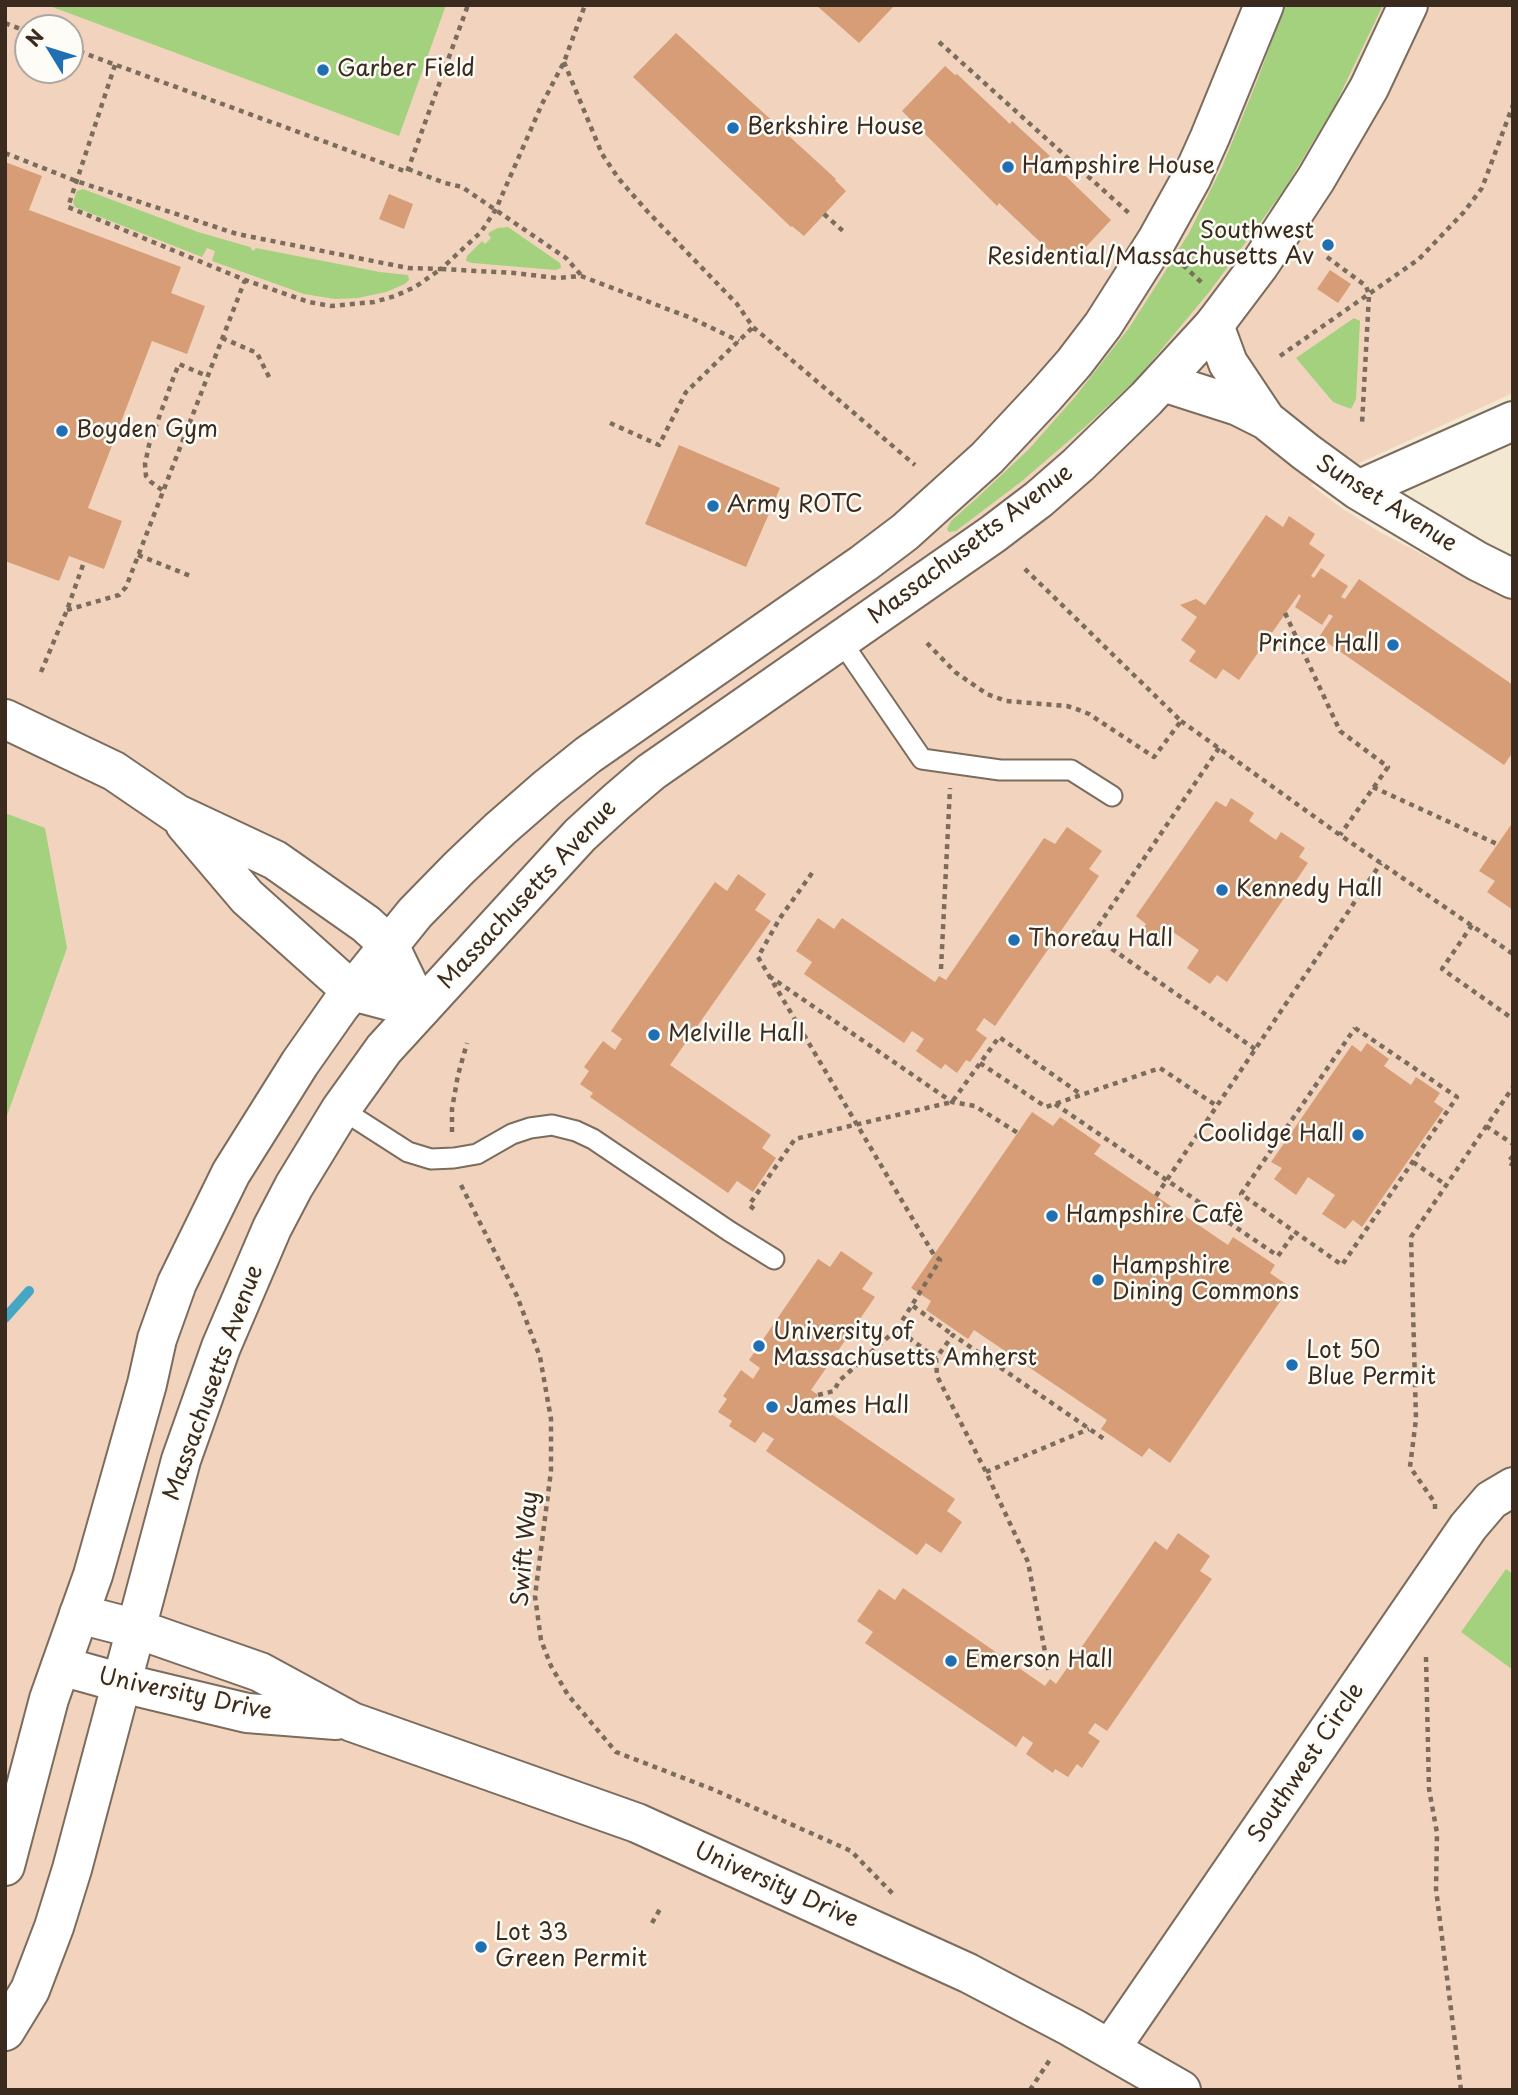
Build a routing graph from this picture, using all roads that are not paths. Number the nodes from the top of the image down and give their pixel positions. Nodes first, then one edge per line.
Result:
1 (1264, 5) edge
2 (1408, 5) edge
3 (1212, 308) junction
4 (1163, 382) junction
5 (1266, 420) junction
6 (1513, 421) edge
7 (1358, 490) junction
8 (1513, 579) edge
9 (841, 641) junction
10 (5, 719) edge
11 (1112, 796) dead end
12 (177, 814) junction
13 (389, 945) junction
14 (352, 990) junction
15 (420, 1009) junction
16 (341, 1109) junction
17 (774, 1259) dead end
18 (1513, 1487) edge
19 (79, 1614) junction
20 (137, 1629) junction
21 (61, 1666) junction
22 (122, 1683) junction
23 (352, 1722) junction
24 (5, 1866) edge
25 (5, 2031) edge
26 (1110, 2049) junction
27 (1181, 2090) edge

1 - 13 main road
2 - 3 main road, Massachusetts Avenue
3 - 4 main road, Massachusetts Avenue
3 - 5 main road, Sunset Avenue
4 - 5 main road, Sunset Avenue
4 - 9 main road, Massachusetts Avenue
5 - 7 main road, Sunset Avenue
6 - 7 main road
7 - 8 main road, Sunset Avenue
9 - 11 lane
9 - 15 main road, Massachusetts Avenue
10 - 12 main road
12 - 13 main road
12 - 14 main road
13 - 14 main road
13 - 15 main road
14 - 15 main road
14 - 19 main road
15 - 16 main road, Massachusetts Avenue
16 - 17 lane
16 - 20 main road, Massachusetts Avenue
18 - 26 main road, Southwest Circle
19 - 20 main road, University Drive
19 - 21 main road
20 - 22 main road, Massachusetts Avenue
20 - 23 main road, University Drive
21 - 22 main road, University Drive
21 - 24 main road
22 - 23 main road, University Drive
22 - 25 main road, Massachusetts Avenue
23 - 26 main road, University Drive
26 - 27 main road, University Drive

